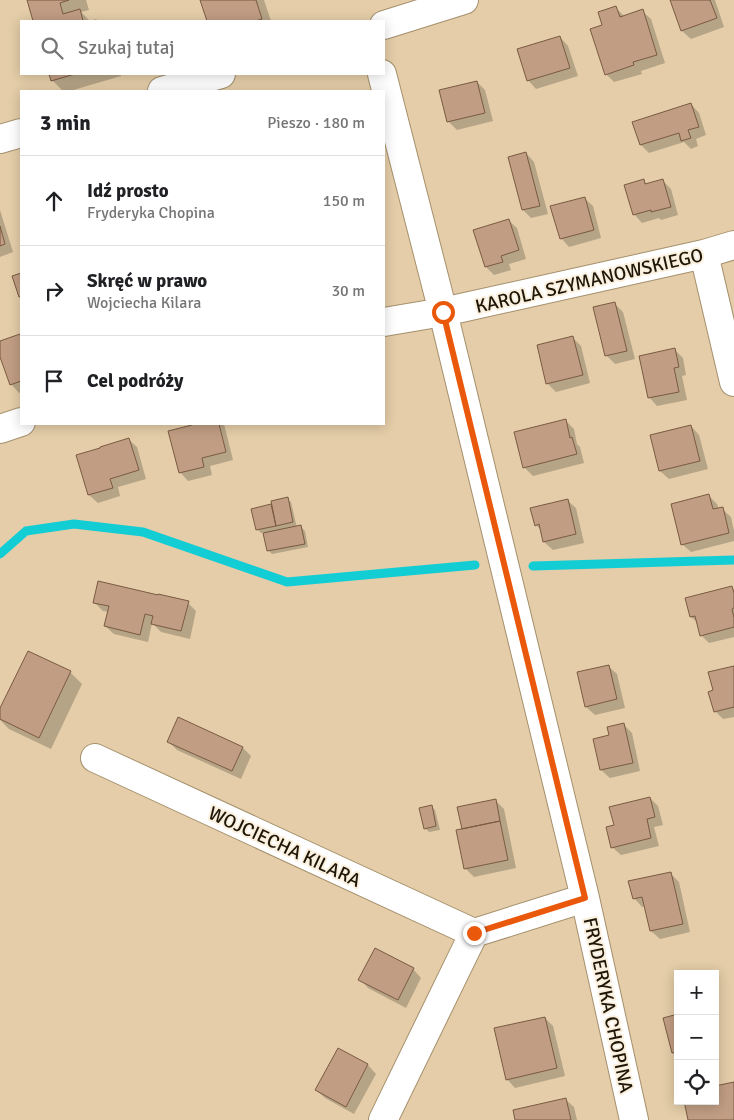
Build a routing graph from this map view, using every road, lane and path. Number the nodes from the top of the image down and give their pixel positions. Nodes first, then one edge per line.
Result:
1 (464, 0) edge
2 (385, 25) edge
3 (217, 75) edge
4 (382, 75) edge
5 (165, 90) edge
6 (20, 133) edge
7 (0, 139) edge
8 (734, 245) edge
9 (704, 254) junction
10 (443, 312) junction
11 (385, 322) edge
12 (734, 382) edge
13 (20, 422) edge
14 (0, 429) edge
15 (95, 758) dead end
16 (585, 898) junction
17 (474, 933) junction
18 (383, 1120) edge
19 (634, 1120) edge

1 - 2 street
3 - 5 street
4 - 10 street, FRYDERYKA CHOPINA
6 - 7 street
8 - 9 street, KAROLA SZYMANOWSKIEGO
9 - 10 street, KAROLA SZYMANOWSKIEGO
9 - 12 street
10 - 11 street, KAROLA SZYMANOWSKIEGO
10 - 16 street, FRYDERYKA CHOPINA
13 - 14 street
15 - 17 street, WOJCIECHA KILARA
16 - 17 street
16 - 19 street, FRYDERYKA CHOPINA
17 - 18 street

